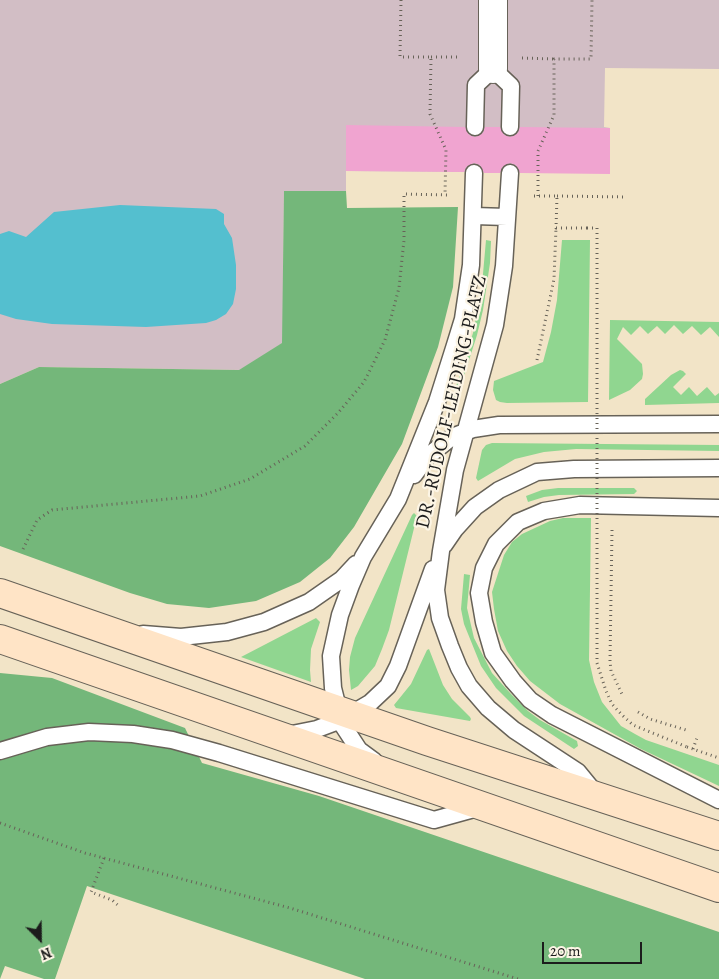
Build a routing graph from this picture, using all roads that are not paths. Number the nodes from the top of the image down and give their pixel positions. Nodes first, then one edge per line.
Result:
1 (493, 0) edge
2 (492, 69) junction
3 (475, 127) dead end
4 (510, 127) dead end
5 (474, 172) dead end
6 (510, 173) dead end
7 (474, 216) junction
8 (507, 217) junction
9 (719, 424) edge
10 (465, 431) junction
11 (719, 468) edge
12 (398, 500) junction
13 (719, 508) edge
14 (441, 551) junction
15 (363, 556) junction
16 (0, 592) edge
17 (117, 632) junction
18 (0, 640) edge
19 (344, 715) junction
20 (265, 731) junction
21 (0, 751) edge
22 (392, 775) junction
23 (599, 798) junction
24 (719, 800) edge
25 (482, 806) junction
26 (719, 836) edge
27 (719, 888) edge

1 - 2 street
2 - 3 lane
2 - 4 lane
5 - 7 lane, DR.-RUDOLF-LEIDING-PLATZ
6 - 8 lane, DR.-RUDOLF-LEIDING-PLATZ
7 - 8 lane
7 - 12 lane, DR.-RUDOLF-LEIDING-PLATZ
8 - 10 lane, DR.-RUDOLF-LEIDING-PLATZ
9 - 10 lane
10 - 12 lane
10 - 14 lane, DR.-RUDOLF-LEIDING-PLATZ
11 - 14 lane
12 - 15 lane, DR.-RUDOLF-LEIDING-PLATZ
13 - 24 lane
14 - 19 lane
14 - 23 lane
15 - 17 lane
15 - 19 lane
16 - 17 main road
17 - 19 main road
18 - 20 main road
19 - 20 lane
19 - 22 lane
19 - 23 main road
20 - 22 main road
21 - 25 lane
22 - 25 main road
23 - 26 main road
25 - 27 main road

